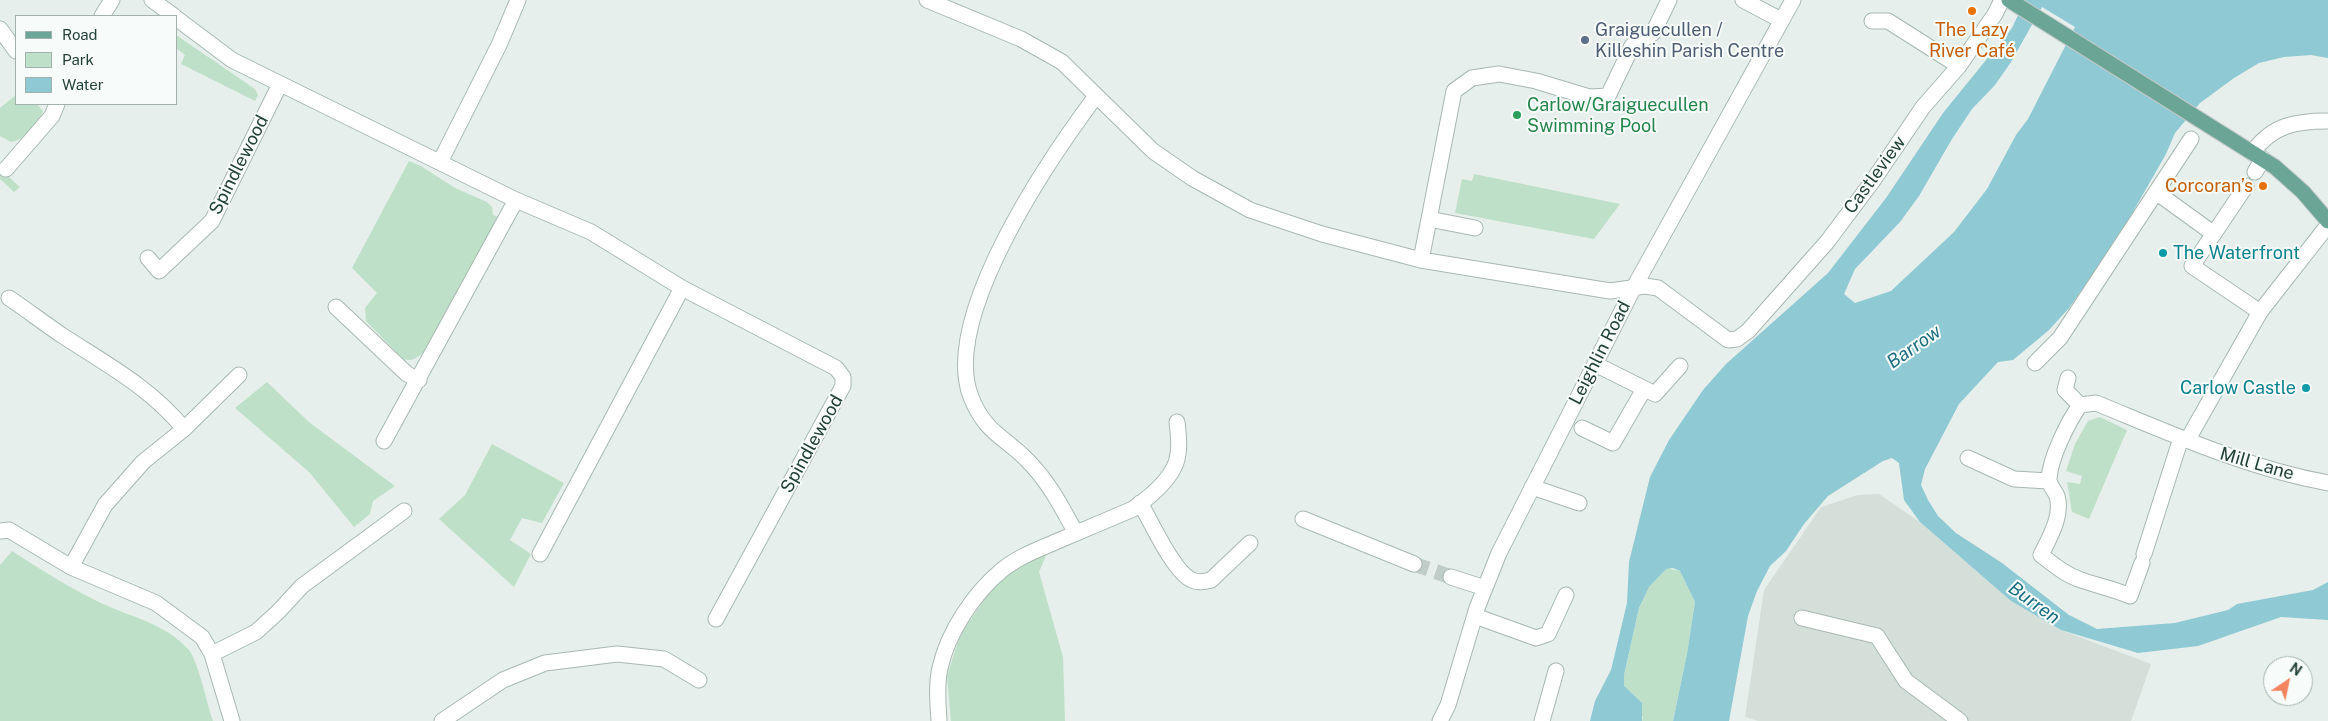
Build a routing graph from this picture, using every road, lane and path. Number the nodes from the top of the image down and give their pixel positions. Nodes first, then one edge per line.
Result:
1 (112, 0) edge
2 (152, 0) edge
3 (518, 0) edge
4 (927, 0) edge
5 (1669, 0) edge
6 (1743, 0) edge
7 (1793, 0) edge
8 (2002, 0) edge
9 (2015, 4) edge
10 (103, 15) edge
11 (172, 15) edge
12 (178, 19) edge
13 (1781, 20) junction
14 (1872, 21) dead end
15 (0, 29) edge
16 (15, 50) edge
17 (1959, 66) junction
18 (280, 84) junction
19 (1096, 96) junction
20 (57, 105) edge
21 (2328, 121) edge
22 (2191, 139) dead end
23 (440, 162) junction
24 (2262, 162) junction
25 (6, 169) dead end
26 (2246, 186) dead end
27 (2156, 192) junction
28 (516, 200) junction
29 (1429, 219) junction
30 (2328, 221) edge
31 (2328, 225) edge
32 (1475, 228) dead end
33 (2214, 234) junction
34 (148, 258) dead end
35 (1421, 260) junction
36 (682, 288) junction
37 (1633, 289) junction
38 (10, 298) dead end
39 (336, 308) dead end
40 (2260, 312) junction
41 (1595, 364) junction
42 (2035, 364) dead end
43 (1680, 366) dead end
44 (239, 375) dead end
45 (2068, 378) dead end
46 (419, 380) junction
47 (1644, 388) junction
48 (2076, 410) junction
49 (1177, 422) dead end
50 (1582, 428) dead end
51 (184, 429) junction
52 (2185, 438) junction
53 (384, 442) dead end
54 (1968, 458) dead end
55 (2049, 481) junction
56 (2328, 483) edge
57 (1532, 487) junction
58 (1579, 503) dead end
59 (1140, 504) junction
60 (404, 511) dead end
61 (1303, 519) dead end
62 (0, 531) edge
63 (1076, 533) junction
64 (1250, 543) dead end
65 (540, 554) dead end
66 (1414, 564) tunnel mouth
67 (71, 567) junction
68 (1451, 577) tunnel mouth
69 (1485, 588) junction
70 (1566, 595) dead end
71 (1475, 616) junction
72 (1802, 618) dead end
73 (716, 619) dead end
74 (212, 654) junction
75 (1556, 671) dead end
76 (699, 680) dead end
77 (232, 721) edge
78 (442, 721) edge
79 (939, 721) edge
80 (1440, 721) edge
81 (1542, 721) edge
82 (1960, 721) edge

1 - 10 street
2 - 11 street, Spindlewood
3 - 23 street
4 - 19 street
5 - 29 street
6 - 13 street
7 - 13 street, Leighlin Road
8 - 17 street, Castleview
9 - 24 main road
12 - 18 street, Spindlewood
13 - 37 street, Leighlin Road
14 - 17 street
15 - 16 street
17 - 37 street, Castleview
18 - 23 street, Spindlewood
18 - 34 street, Spindlewood
19 - 35 street
19 - 63 street
20 - 25 street
21 - 24 street
22 - 27 street
23 - 28 street, Spindlewood
24 - 30 main road
26 - 33 street
27 - 33 street
27 - 42 street
28 - 36 street, Spindlewood
28 - 46 street
29 - 32 street
29 - 35 street
31 - 40 street
33 - 40 street
35 - 37 street
36 - 65 street
36 - 73 street, Spindlewood
37 - 41 street, Leighlin Road
38 - 51 street
39 - 46 street
40 - 52 street
41 - 47 street
41 - 57 street, Leighlin Road
43 - 47 street
44 - 51 street
45 - 48 street
46 - 53 street
47 - 50 street
48 - 52 street, Mill Lane
48 - 55 street
49 - 59 street
51 - 67 street
52 - 55 street
52 - 56 street, Mill Lane
54 - 55 street
57 - 58 street
57 - 69 street, Leighlin Road
59 - 63 street
59 - 64 street
60 - 74 street
61 - 66 street
62 - 67 street
63 - 79 street
67 - 74 street
68 - 69 street
69 - 71 street, Leighlin Road
70 - 71 street
71 - 80 street, Leighlin Road
72 - 82 street
74 - 77 street
75 - 81 street
76 - 78 street

